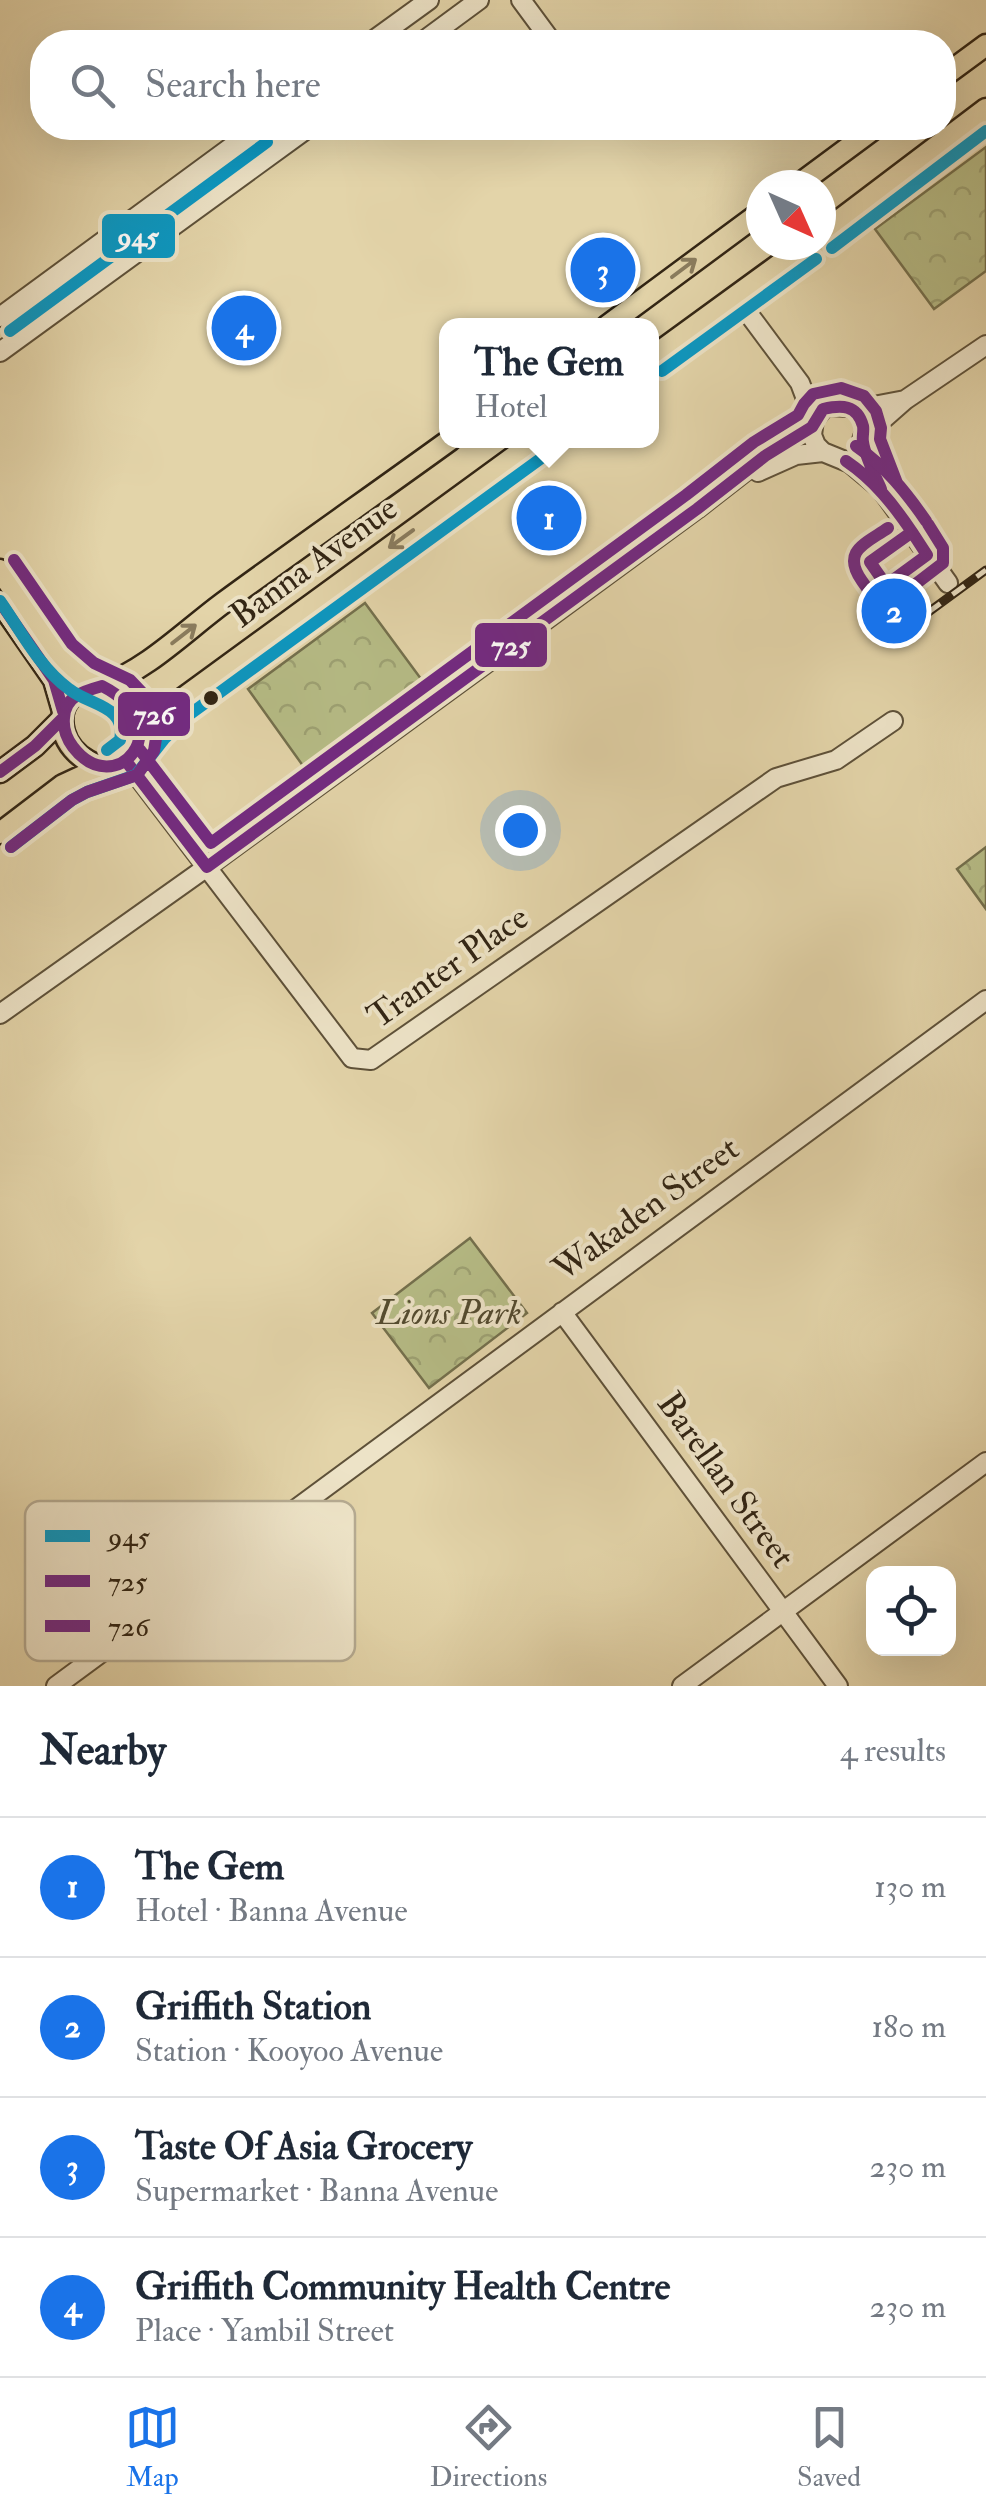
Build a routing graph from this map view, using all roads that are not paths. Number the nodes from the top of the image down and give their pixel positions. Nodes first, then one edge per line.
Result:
1 (429, 0) edge
2 (479, 0) edge
3 (521, 0) edge
4 (388, 30) edge
5 (438, 30) edge
6 (543, 30) edge
7 (986, 45) edge
8 (956, 67) edge
9 (986, 109) edge
10 (956, 132) edge
11 (240, 140) edge
12 (292, 140) edge
13 (859, 140) edge
14 (945, 140) edge
15 (818, 170) edge
16 (188, 178) junction
17 (206, 203) junction
18 (746, 223) edge
19 (836, 223) edge
20 (786, 260) edge
21 (736, 297) junction
22 (0, 317) edge
23 (618, 318) edge
24 (986, 345) edge
25 (0, 352) edge
26 (659, 352) edge
27 (800, 383) junction
28 (905, 400) junction
29 (843, 406) junction
30 (813, 423) junction
31 (862, 439) junction
32 (439, 448) edge
33 (526, 448) edge
34 (831, 454) junction
35 (881, 489) junction
36 (716, 495) junction
37 (0, 570) edge
38 (948, 583) dead end
39 (0, 602) edge
40 (100, 686) junction
41 (62, 715) junction
42 (893, 722) dead end
43 (132, 752) junction
44 (102, 767) junction
45 (0, 772) edge
46 (0, 833) edge
47 (207, 867) junction
48 (986, 1000) edge
49 (0, 1014) edge
50 (562, 1312) junction
51 (986, 1462) edge
52 (306, 1501) edge
53 (783, 1612) junction
54 (90, 1661) edge
55 (56, 1686) edge
56 (682, 1686) edge
57 (838, 1686) edge

1 - 4 street
2 - 5 street
3 - 6 street
7 - 8 main road
9 - 10 main road
11 - 16 street
12 - 17 street
13 - 15 main road
14 - 19 main road
16 - 17 street
16 - 22 street
17 - 25 street
23 -> 18 main road
20 - 21 main road
21 - 26 main road
21 - 27 street
24 - 28 street
27 - 29 street
27 - 30 street
28 - 29 street
28 - 31 street
29 - 30 street
29 - 31 street
30 - 34 street
30 - 36 street
31 - 34 street
31 - 35 street
40 -> 32 main road, Banna Avenue
33 -> 43 main road, Banna Avenue
34 - 35 street
34 - 36 street
35 - 38 street
36 - 47 street
37 - 40 main road
39 - 41 main road
40 - 41 main road
40 - 43 main road
41 - 44 main road
41 - 45 main road
42 - 47 street, Tranter Place
43 - 44 main road
43 - 47 street, Tranter Place
44 - 46 main road
47 - 49 street
48 - 50 street, Wakaden Street
50 - 52 street, Wakaden Street
50 - 53 street, Barellan Street
51 - 53 street
53 - 56 street
53 - 57 street, Barellan Street
54 - 55 street, Wakaden Street

